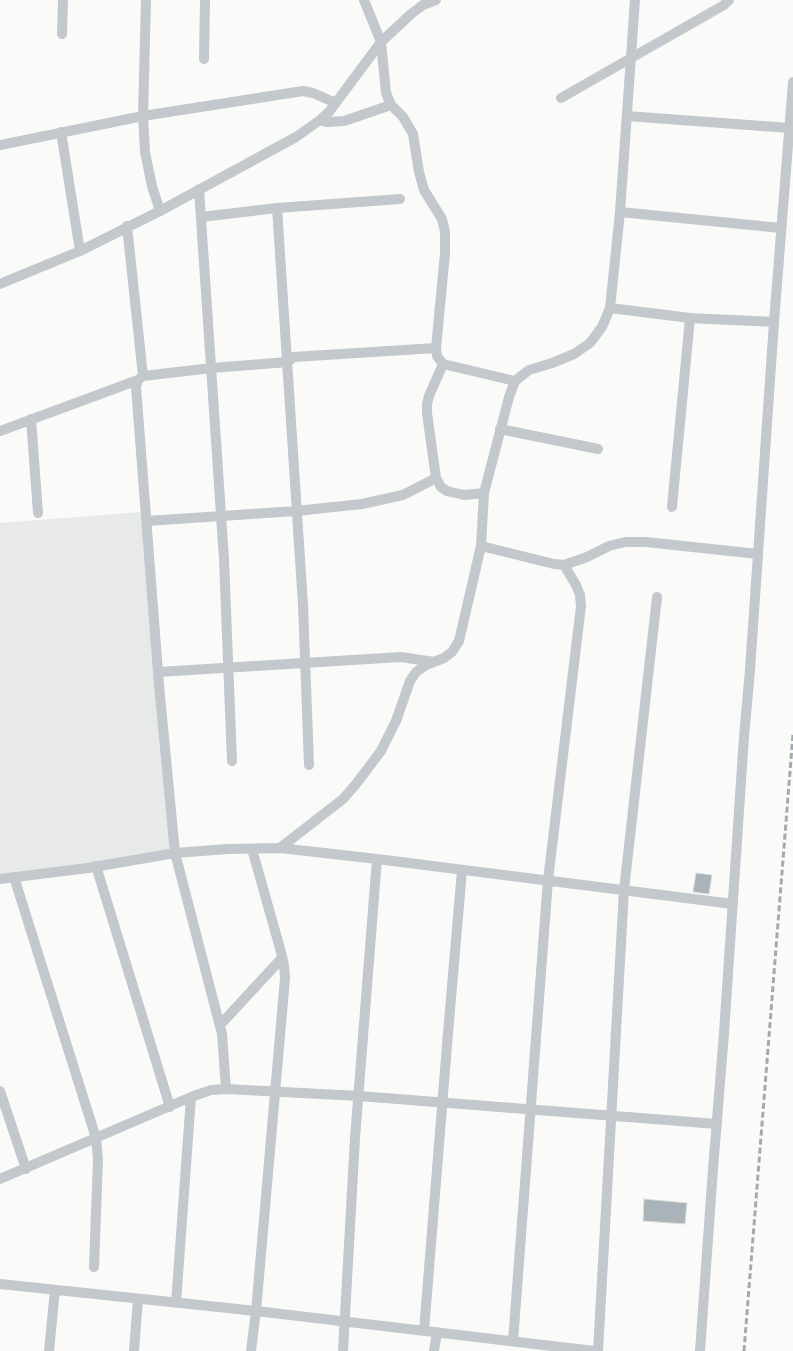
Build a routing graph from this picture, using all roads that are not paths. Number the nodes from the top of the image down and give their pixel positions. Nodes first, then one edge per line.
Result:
1 (63, 0) edge
2 (146, 0) edge
3 (204, 0) edge
4 (364, 0) edge
5 (436, 0) edge
6 (635, 0) edge
7 (729, 0) edge
8 (62, 34) dead end
9 (381, 42) junction
10 (631, 58) junction
11 (204, 59) dead end
12 (793, 82) edge
13 (561, 98) dead end
14 (336, 103) junction
15 (391, 105) junction
16 (142, 116) junction
17 (627, 116) junction
18 (320, 120) junction
19 (789, 128) junction
20 (60, 132) junction
21 (0, 145) edge
22 (199, 189) junction
23 (400, 199) dead end
24 (277, 208) junction
25 (160, 211) junction
26 (620, 212) junction
27 (202, 216) junction
28 (127, 226) junction
29 (781, 228) junction
30 (80, 251) junction
31 (0, 284) edge
32 (610, 308) junction
33 (690, 318) junction
34 (774, 322) junction
35 (436, 348) junction
36 (288, 362) junction
37 (443, 364) junction
38 (212, 368) junction
39 (140, 378) junction
40 (515, 381) junction
41 (31, 419) junction
42 (500, 429) junction
43 (0, 430) edge
44 (598, 449) dead end
45 (436, 478) junction
46 (484, 493) junction
47 (672, 507) dead end
48 (296, 511) junction
49 (38, 513) dead end
50 (221, 516) junction
51 (146, 521) junction
52 (481, 546) junction
53 (758, 554) junction
54 (564, 565) junction
55 (658, 597) dead end
56 (434, 662) junction
57 (305, 663) junction
58 (228, 668) junction
59 (158, 672) junction
60 (232, 761) dead end
61 (309, 765) dead end
62 (280, 848) junction
63 (252, 849) junction
64 (175, 852) junction
65 (377, 859) junction
66 (96, 866) junction
67 (462, 870) junction
68 (14, 877) junction
69 (0, 879) edge
70 (548, 880) junction
71 (624, 890) junction
72 (733, 904) junction
73 (282, 958) junction
74 (220, 1025) junction
75 (226, 1089) junction
76 (0, 1091) edge
77 (275, 1091) junction
78 (359, 1096) junction
79 (191, 1097) junction
80 (442, 1103) junction
81 (170, 1106) junction
82 (530, 1110) junction
83 (611, 1116) junction
84 (716, 1124) junction
85 (96, 1138) junction
86 (26, 1169) junction
87 (0, 1180) edge
88 (94, 1267) dead end
89 (0, 1284) edge
90 (55, 1290) junction
91 (138, 1298) junction
92 (176, 1303) junction
93 (256, 1311) junction
94 (345, 1322) junction
95 (424, 1331) junction
96 (437, 1332) junction
97 (513, 1341) junction
98 (49, 1351) edge
99 (134, 1351) edge
100 (251, 1351) edge
101 (343, 1351) edge
102 (434, 1351) edge
103 (594, 1351) edge
104 (598, 1351) edge
105 (700, 1351) edge

1 - 8 street
2 - 16 street
3 - 11 street
4 - 9 street
5 - 9 street
6 - 10 street
7 - 10 street
9 - 14 street
9 - 15 street
10 - 13 street
10 - 17 street
12 - 19 street
14 - 16 street
14 - 18 street
15 - 18 street
15 - 35 street
16 - 20 street
16 - 25 street
17 - 19 street
17 - 26 street
18 - 22 street
19 - 29 street
20 - 21 street
20 - 30 street
22 - 25 street
22 - 27 street
23 - 24 street
24 - 27 street
24 - 36 street
25 - 28 street
26 - 29 street
26 - 32 street
27 - 38 street
28 - 30 street
28 - 39 street
29 - 34 street
30 - 31 street
32 - 33 street
32 - 40 street
33 - 34 street
33 - 47 street
34 - 53 street
35 - 36 street
35 - 37 street
36 - 38 street
36 - 48 street
37 - 40 street
37 - 45 street
38 - 39 street
38 - 50 street
39 - 41 street
39 - 51 street
40 - 42 street
41 - 43 street
41 - 49 street
42 - 44 street
42 - 46 street
45 - 46 street
45 - 48 street
46 - 52 street
48 - 50 street
48 - 57 street
50 - 51 street
50 - 58 street
51 - 59 street
52 - 54 street
52 - 56 street
53 - 54 street
53 - 72 street
54 - 70 street
55 - 71 street
56 - 57 street
56 - 62 street
57 - 58 street
57 - 61 street
58 - 59 street
58 - 60 street
59 - 64 street
62 - 63 street
62 - 65 street
63 - 64 street
63 - 73 street
64 - 66 street
64 - 74 street
65 - 67 street
65 - 78 street
66 - 68 street
66 - 81 street
67 - 70 street
67 - 80 street
68 - 69 street
68 - 85 street
70 - 71 street
70 - 82 street
71 - 72 street
71 - 83 street
72 - 84 street
73 - 74 street
73 - 77 street
74 - 75 street
75 - 77 street
75 - 79 street
76 - 86 street
77 - 78 street
77 - 93 street
78 - 80 street
78 - 94 street
79 - 81 street
79 - 92 street
80 - 82 street
80 - 95 street
81 - 85 street
82 - 83 street
82 - 97 street
83 - 84 street
83 - 104 street
84 - 105 street
85 - 86 street
85 - 88 street
86 - 87 street
89 - 90 street
90 - 91 street
90 - 98 street
91 - 92 street
91 - 99 street
92 - 93 street
93 - 94 street
93 - 100 street
94 - 95 street
94 - 101 street
95 - 96 street
96 - 97 street
96 - 102 street
97 - 103 street

